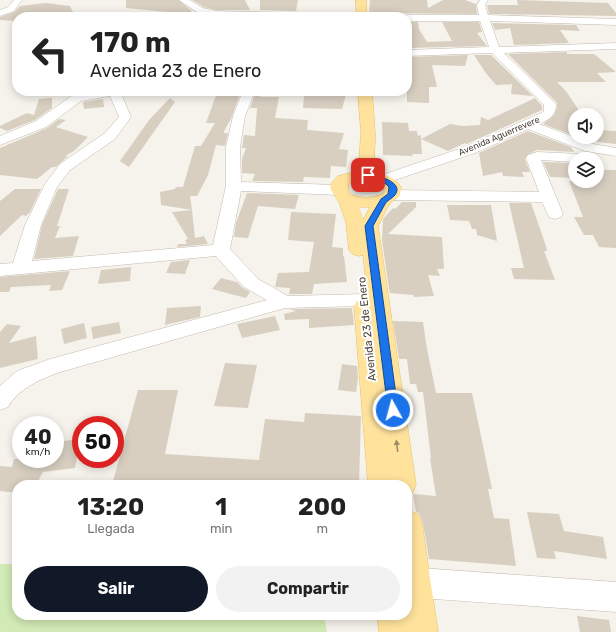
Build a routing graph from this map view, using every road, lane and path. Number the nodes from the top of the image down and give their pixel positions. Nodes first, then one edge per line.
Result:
1 (18, 0) edge
2 (182, 0) edge
3 (357, 0) edge
4 (361, 0) edge
5 (484, 0) edge
6 (248, 5) dead end
7 (200, 10) junction
8 (197, 12) edge
9 (208, 12) edge
10 (253, 12) edge
11 (357, 12) edge
12 (362, 12) edge
13 (0, 13) edge
14 (412, 18) edge
15 (484, 18) junction
16 (616, 22) edge
17 (616, 46) edge
18 (495, 50) junction
19 (412, 53) edge
20 (88, 96) edge
21 (116, 96) edge
22 (247, 96) edge
23 (359, 96) edge
24 (365, 96) edge
25 (528, 124) junction
26 (0, 141) edge
27 (616, 152) edge
28 (568, 157) edge
29 (355, 176) junction
30 (234, 186) junction
31 (385, 187) junction
32 (343, 194) junction
33 (547, 194) junction
34 (555, 214) dead end
35 (221, 250) junction
36 (21, 267) junction
37 (0, 270) edge
38 (365, 300) junction
39 (285, 302) junction
40 (0, 401) edge
41 (382, 480) edge
42 (401, 480) edge
43 (412, 583) edge
44 (412, 587) edge
45 (616, 597) edge
46 (395, 620) edge
47 (396, 632) edge
48 (422, 632) edge

1 - 13 street
2 - 7 street
3 - 11 main road
4 - 12 main road
5 - 15 street, Avenida Aguerrevere
6 - 10 street
7 - 8 street
7 - 9 street
14 - 15 street
15 - 16 street
15 - 18 street, Avenida Aguerrevere
17 - 18 street
18 - 19 street
18 - 25 street, Avenida Aguerrevere
20 - 26 street
21 - 36 street
22 - 30 street
23 - 29 main road
24 - 31 main road
25 - 27 street
25 - 31 street, Avenida Aguerrevere
28 - 33 street
29 - 31 main road
29 - 32 main road
30 - 32 street
30 - 35 street
31 - 32 main road
31 - 33 street
42 -> 31 main road, Avenida 23 de Enero
32 - 38 main road, Avenida 23 de Enero
33 - 34 street
35 - 36 street
35 - 39 street
36 - 37 street
38 - 39 street
38 - 41 main road, Avenida 23 de Enero
39 - 40 street
43 - 45 street
44 - 48 main road
46 - 47 main road

